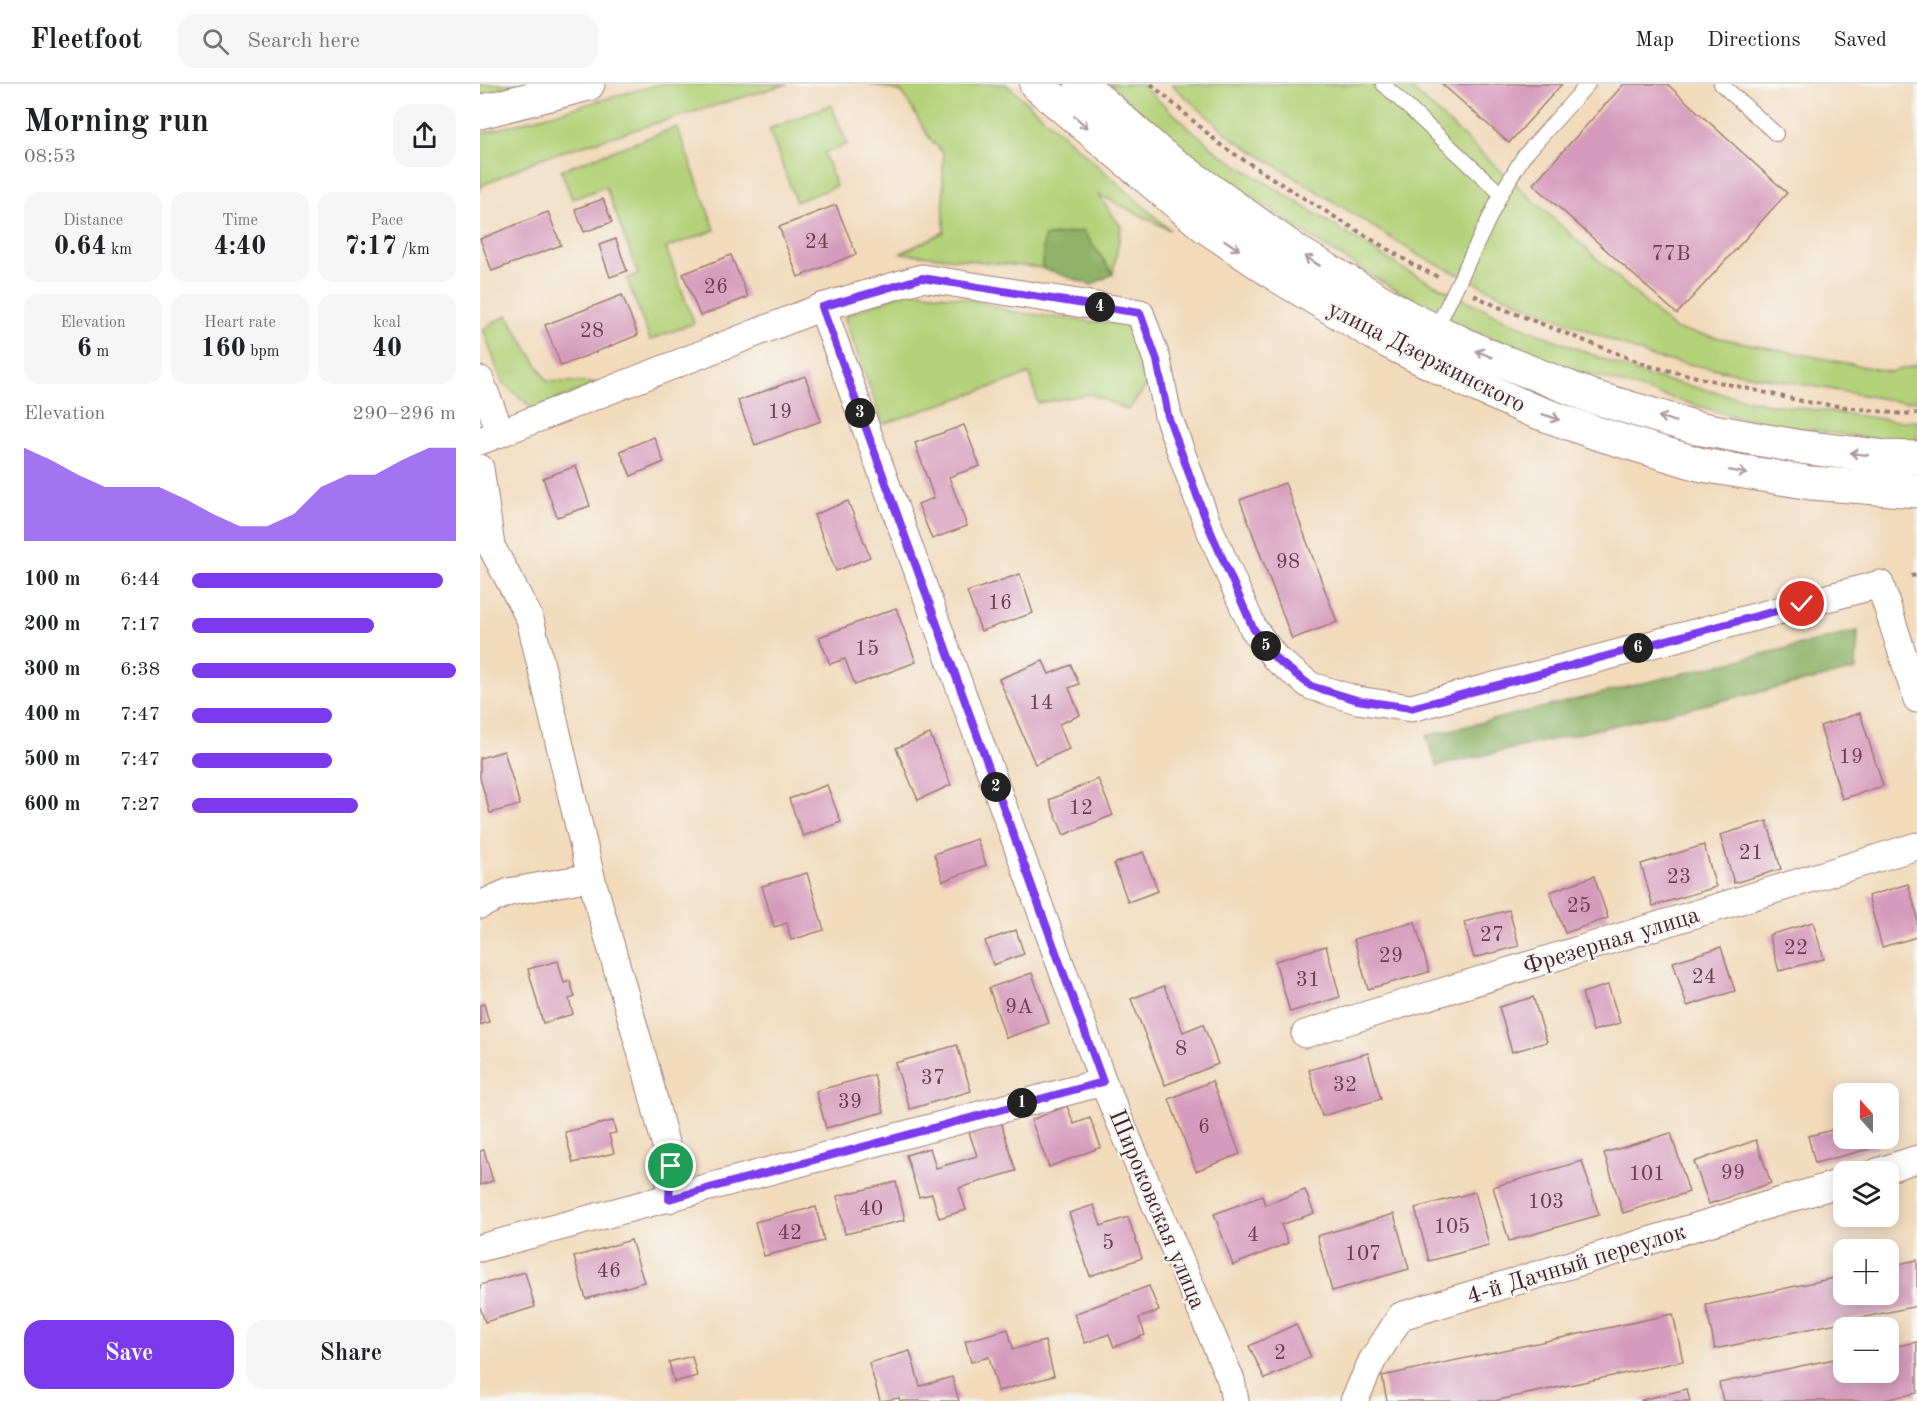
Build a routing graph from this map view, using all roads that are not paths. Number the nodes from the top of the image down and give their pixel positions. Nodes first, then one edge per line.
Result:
1 (588, 84) edge
2 (1036, 84) edge
3 (1081, 84) edge
4 (1383, 84) edge
5 (1588, 84) edge
6 (1722, 84) edge
7 (480, 112) edge
8 (1776, 134) dead end
9 (1501, 194) junction
10 (822, 307) junction
11 (1435, 331) junction
12 (480, 380) edge
13 (490, 437) edge
14 (1917, 458) edge
15 (480, 468) edge
16 (1917, 490) edge
17 (1917, 699) edge
18 (1917, 846) edge
19 (591, 877) junction
20 (480, 905) edge
21 (1305, 1034) dead end
22 (1103, 1082) junction
23 (1917, 1159) edge
24 (1899, 1165) edge
25 (1833, 1185) edge
26 (669, 1199) junction
27 (480, 1248) edge
28 (1235, 1401) edge
29 (1354, 1401) edge

1 - 7 main road
2 -> 16 main road, улица Дзержинского
11 -> 3 main road, улица Дзержинского
4 - 9 lane
5 - 9 lane
6 - 8 lane
9 - 11 lane
10 - 13 street
10 - 17 street
10 - 22 street, Широковская улица
14 -> 11 main road, улица Дзержинского
12 - 13 street
15 - 19 street
18 - 21 street, Фрезерная улица
19 - 20 street
19 - 26 street
22 - 26 street
22 - 28 street, Широковская улица
23 - 24 street
25 - 29 street, 4-й Дачный переулок
26 - 27 street

